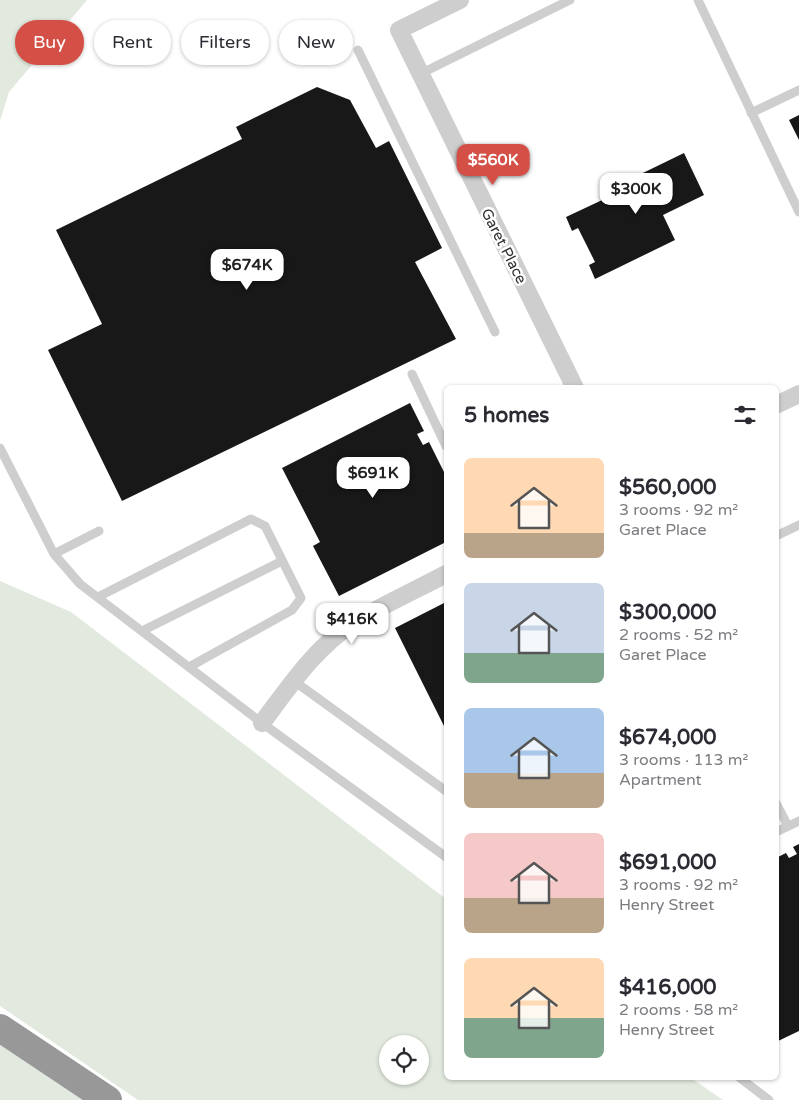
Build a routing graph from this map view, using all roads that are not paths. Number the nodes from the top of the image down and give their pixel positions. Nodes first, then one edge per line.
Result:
1 (460, 0) edge
2 (570, 0) edge
3 (698, 0) edge
4 (358, 50) dead end
5 (420, 74) junction
6 (799, 90) edge
7 (751, 113) junction
8 (799, 212) edge
9 (495, 332) dead end
10 (412, 374) dead end
11 (574, 385) edge
12 (799, 394) edge
13 (779, 404) edge
14 (444, 442) edge
15 (0, 448) edge
16 (799, 526) edge
17 (99, 531) dead end
18 (779, 535) edge
19 (54, 554) junction
20 (282, 561) junction
21 (444, 575) edge
22 (98, 597) junction
23 (142, 631) junction
24 (189, 667) junction
25 (294, 682) junction
26 (262, 722) junction
27 (444, 790) edge
28 (779, 809) edge
29 (799, 821) edge
30 (788, 826) junction
31 (779, 830) edge
32 (444, 856) edge
33 (0, 1028) edge
34 (743, 1080) edge
35 (108, 1100) edge
36 (769, 1100) edge

1 - 5 street, Garet Place
2 - 5 lane
3 - 7 lane
4 - 9 lane
5 - 11 street, Garet Place
6 - 7 lane
7 - 8 lane
10 - 14 lane
12 - 13 street
15 - 19 lane
16 - 18 lane
17 - 19 lane
19 - 22 lane
20 - 22 lane
20 - 23 lane
20 - 24 lane
21 - 25 street
22 - 23 lane
23 - 24 lane
24 - 26 lane
25 - 26 street
25 - 27 lane
26 - 32 lane
28 - 30 lane
29 - 30 lane
30 - 31 lane
33 - 35 highway
34 - 36 lane

